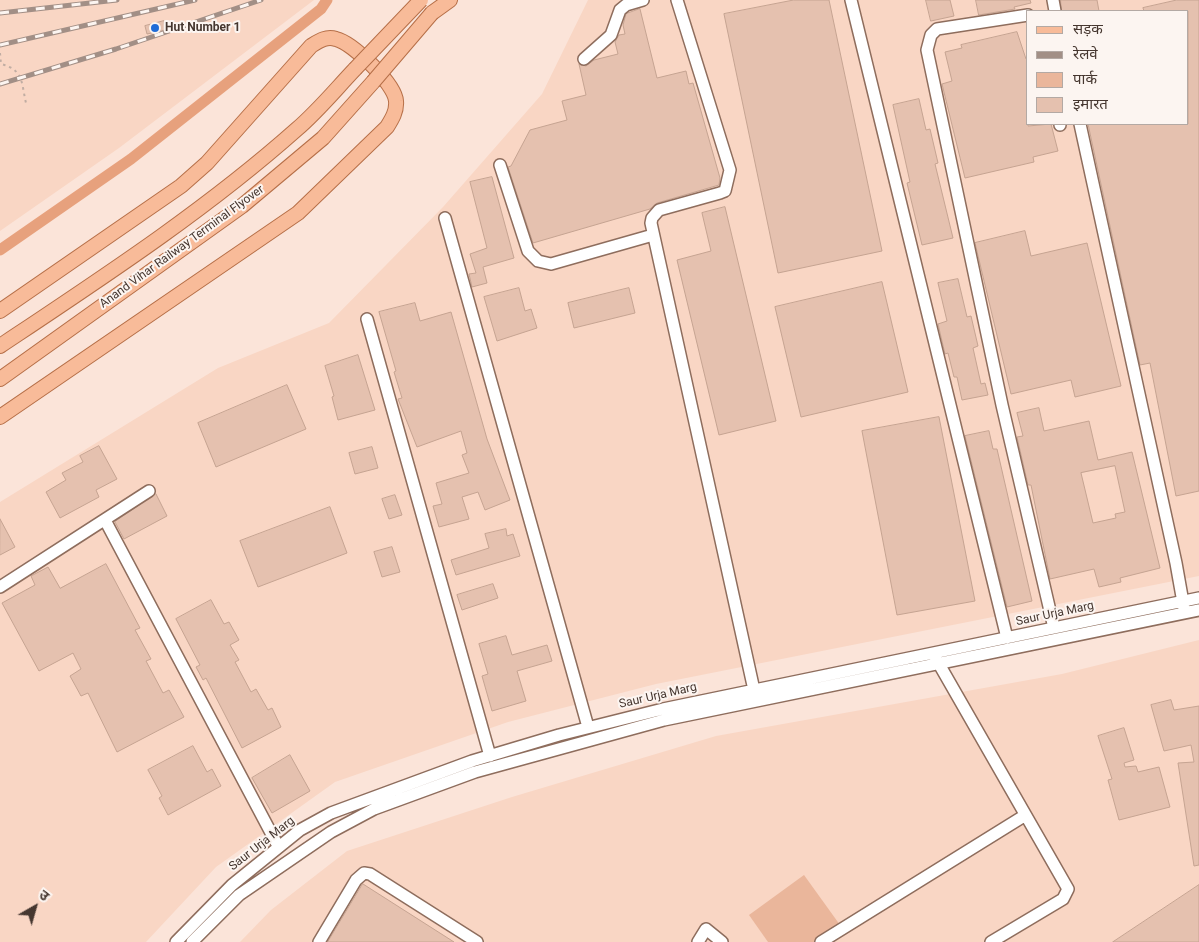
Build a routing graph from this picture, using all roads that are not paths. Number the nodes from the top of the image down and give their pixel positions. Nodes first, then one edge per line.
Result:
1 (442, 0) edge
2 (450, 0) edge
3 (643, 0) edge
4 (677, 0) edge
5 (851, 0) edge
6 (419, 1) edge
7 (432, 13) junction
8 (1026, 15) edge
9 (584, 59) dead end
10 (1080, 125) edge
11 (500, 165) dead end
12 (445, 218) dead end
13 (653, 235) junction
14 (0, 311) edge
15 (367, 319) dead end
16 (0, 346) edge
17 (0, 379) edge
18 (0, 417) edge
19 (149, 491) dead end
20 (105, 520) junction
21 (0, 587) edge
22 (1199, 598) edge
23 (1184, 608) junction
24 (1199, 610) edge
25 (1098, 625) junction
26 (1054, 628) junction
27 (1007, 638) junction
28 (935, 658) junction
29 (754, 690) junction
30 (588, 727) junction
31 (543, 740) junction
32 (547, 753) junction
33 (490, 756) junction
34 (1024, 816) junction
35 (278, 846) junction
36 (176, 942) edge
37 (192, 942) edge
38 (319, 942) edge
39 (477, 942) edge
40 (698, 942) edge
41 (722, 942) edge
42 (821, 942) edge
43 (991, 942) edge

1 - 7 main road, Anand Vihar Railway Terminal Flyover
2 - 7 main road, Anand Vihar Railway Terminal Flyover
3 - 9 street
4 - 13 street
5 - 27 street
6 - 16 main road, Anand Vihar Railway Terminal Flyover, bridge
7 - 17 main road, Anand Vihar Railway Terminal Flyover, bridge
8 - 26 street
10 - 23 street
11 - 13 street
12 - 30 street
13 - 29 street
14 - 18 main road
15 - 33 street
19 - 20 street
20 - 21 street
20 - 35 street
22 - 23 street, Saur Urja Marg
23 - 24 street, Saur Urja Marg
23 - 25 street, Saur Urja Marg
25 - 26 street, Saur Urja Marg
25 - 28 street, Saur Urja Marg
26 - 27 street, Saur Urja Marg
27 - 28 street, Saur Urja Marg
28 - 29 street, Saur Urja Marg
28 - 32 street, Saur Urja Marg
28 - 34 street
29 - 30 street, Saur Urja Marg
30 - 31 street, Saur Urja Marg
31 - 32 street
31 - 33 street, Saur Urja Marg
32 - 37 street, Saur Urja Marg
33 - 35 street, Saur Urja Marg
34 - 42 street
34 - 43 street
35 - 36 street, Saur Urja Marg
38 - 39 street
40 - 41 street

